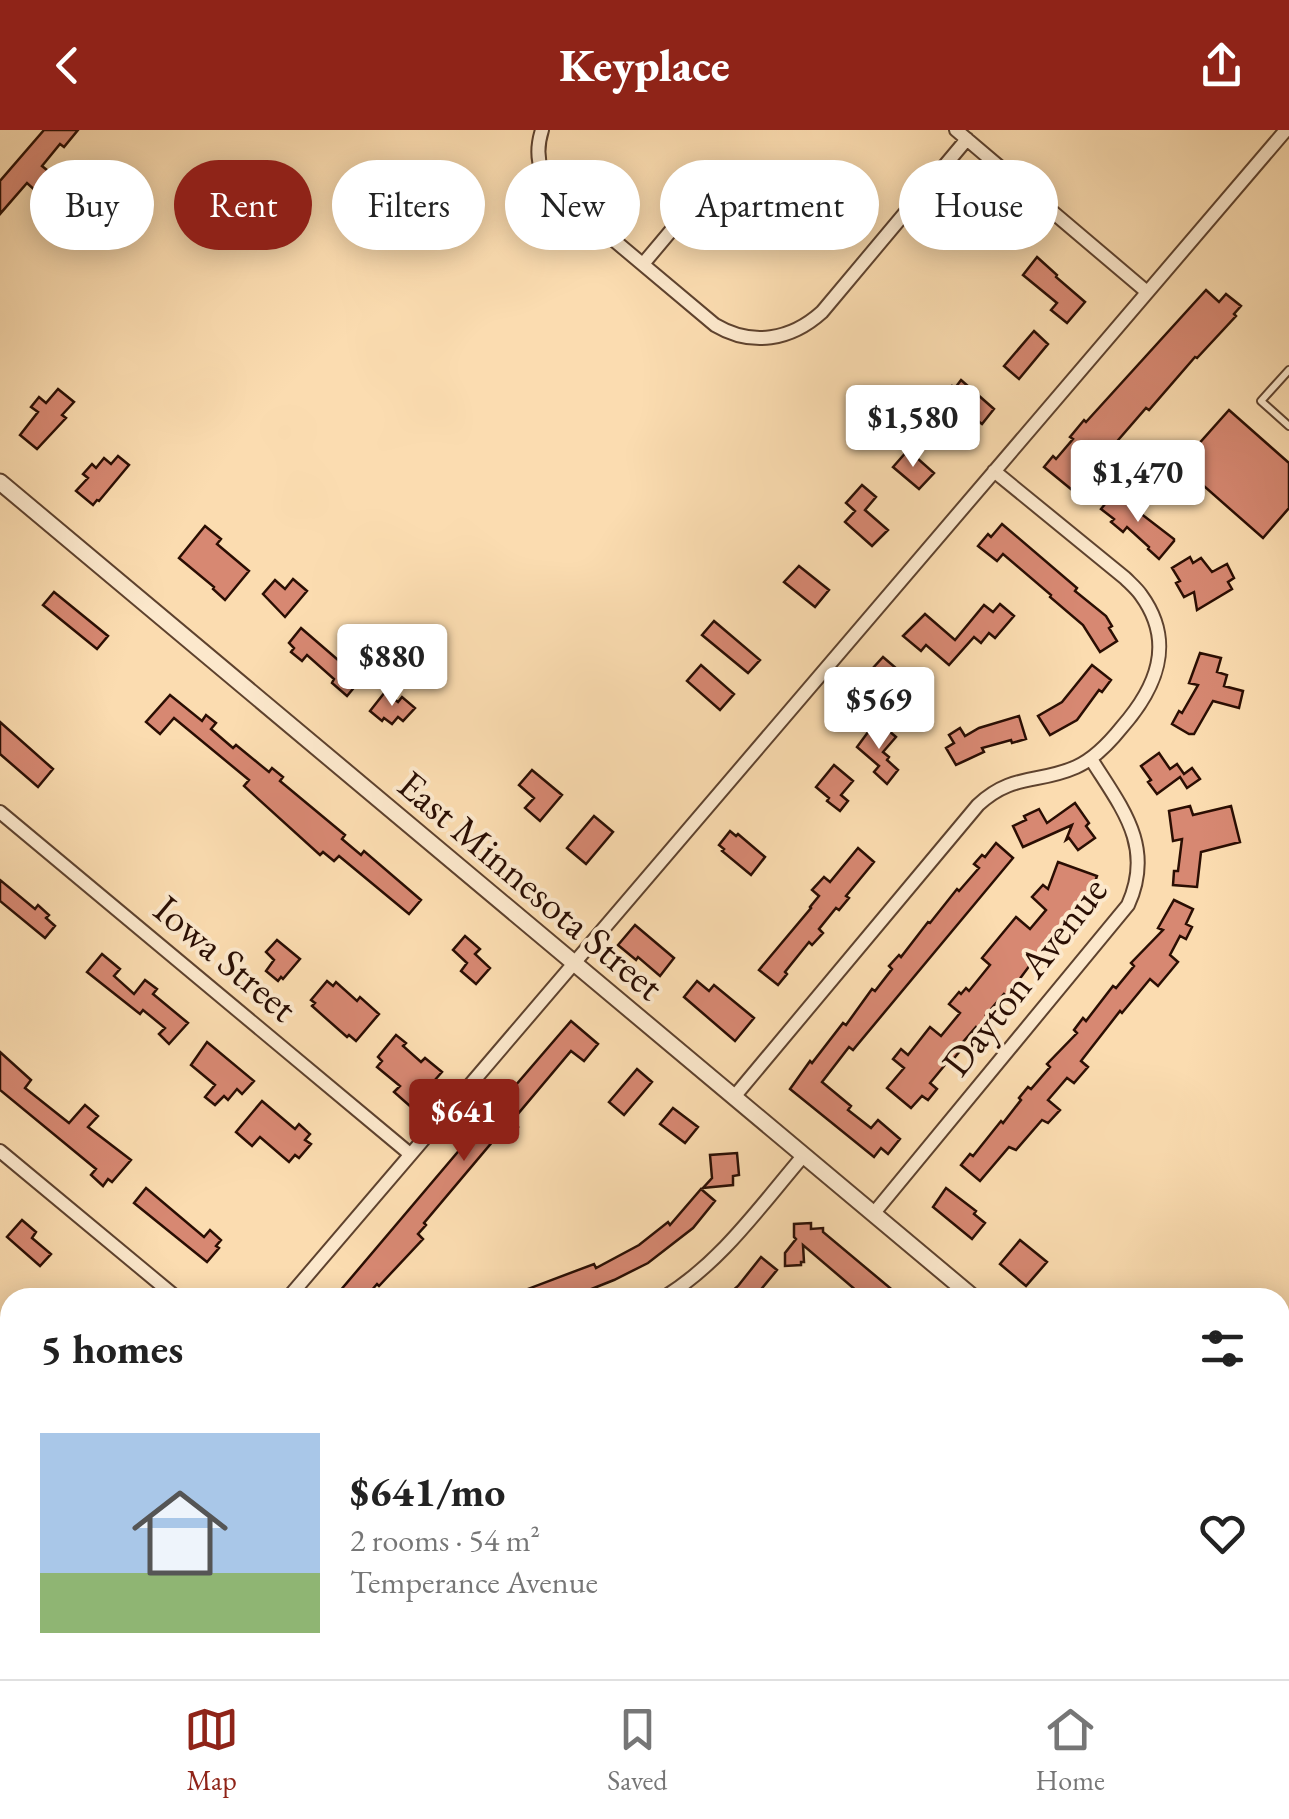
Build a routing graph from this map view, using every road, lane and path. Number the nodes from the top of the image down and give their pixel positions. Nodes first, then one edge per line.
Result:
1 (542, 130) edge
2 (1286, 130) edge
3 (961, 135) edge
4 (660, 244) edge
5 (643, 264) junction
6 (1148, 292) junction
7 (1289, 370) edge
8 (1289, 426) edge
9 (994, 471) junction
10 (0, 482) edge
11 (1091, 759) junction
12 (0, 812) edge
13 (574, 963) junction
14 (734, 1097) junction
15 (0, 1150) edge
16 (410, 1154) junction
17 (804, 1154) junction
18 (874, 1214) junction
19 (165, 1288) edge
20 (296, 1288) edge
21 (677, 1288) edge
22 (962, 1288) edge

1 - 5 street
2 - 6 street
3 - 5 street
3 - 6 street
4 - 5 street
6 - 9 street
7 - 8 lane
9 - 11 street
9 - 13 street
10 - 13 street, East Minnesota Street
11 - 14 street
11 - 18 street, Dayton Avenue
12 - 16 street, Iowa Street
13 - 14 street, East Minnesota Street
13 - 16 street
14 - 17 street, East Minnesota Street
15 - 19 street
16 - 20 street
17 - 18 street, East Minnesota Street
17 - 21 street
18 - 22 street, East Minnesota Street

